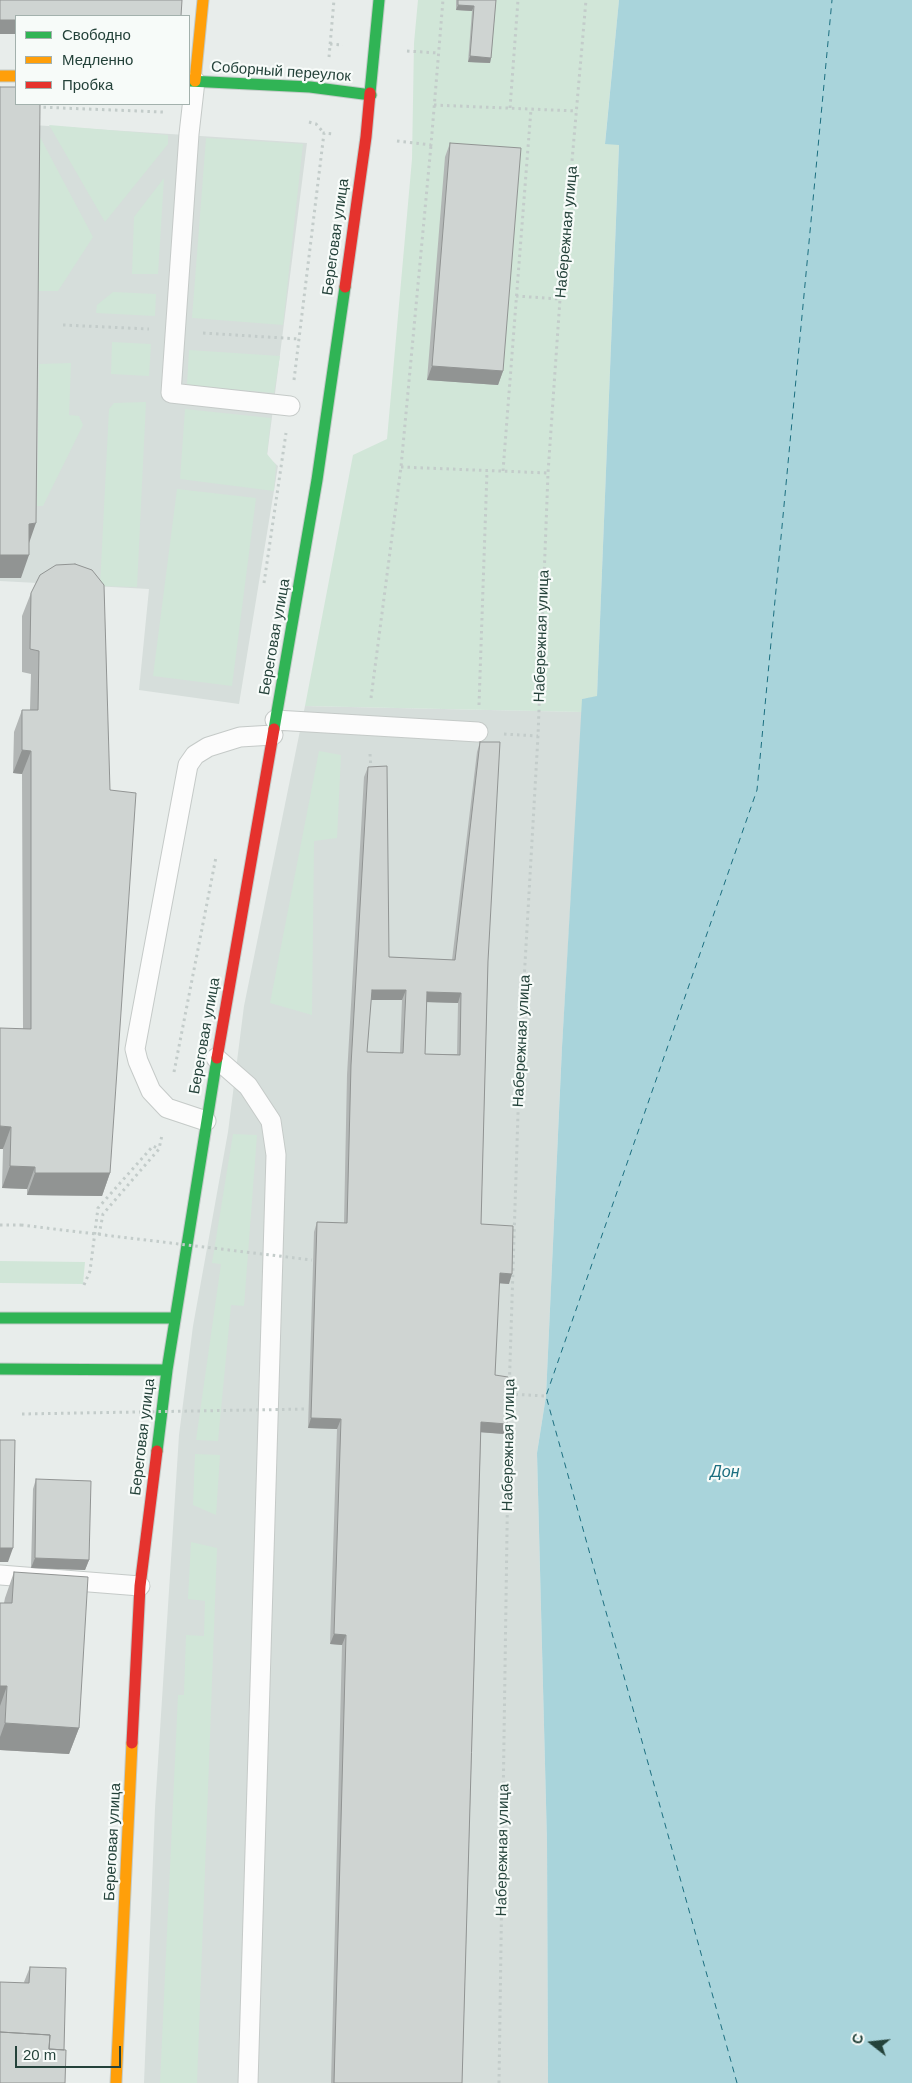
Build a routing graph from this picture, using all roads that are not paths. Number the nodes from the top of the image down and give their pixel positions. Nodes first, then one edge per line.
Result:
1 (203, 0) edge
2 (379, 0) edge
3 (0, 76) edge
4 (15, 76) edge
5 (192, 81) edge
6 (371, 95) junction
7 (290, 406) road end
8 (274, 728) junction
9 (478, 732) road end
10 (216, 1058) junction
11 (206, 1121) junction
12 (0, 1318) edge
13 (174, 1318) junction
14 (0, 1369) edge
15 (167, 1370) junction
16 (0, 1575) edge
17 (140, 1586) junction
18 (116, 2083) edge
19 (248, 2083) edge

1 - 5 street
2 - 6 street, Береговая улица
3 - 4 street
5 - 6 street, Соборный переулок
5 - 7 lane
6 - 8 street, Береговая улица
8 - 9 lane
8 - 10 street, Береговая улица
8 - 11 lane
10 - 11 street, Береговая улица
10 - 19 lane
11 - 13 street, Береговая улица
12 - 13 street
13 - 15 street, Береговая улица
14 - 15 street
15 - 17 street, Береговая улица
16 - 17 lane
17 - 18 street, Береговая улица

